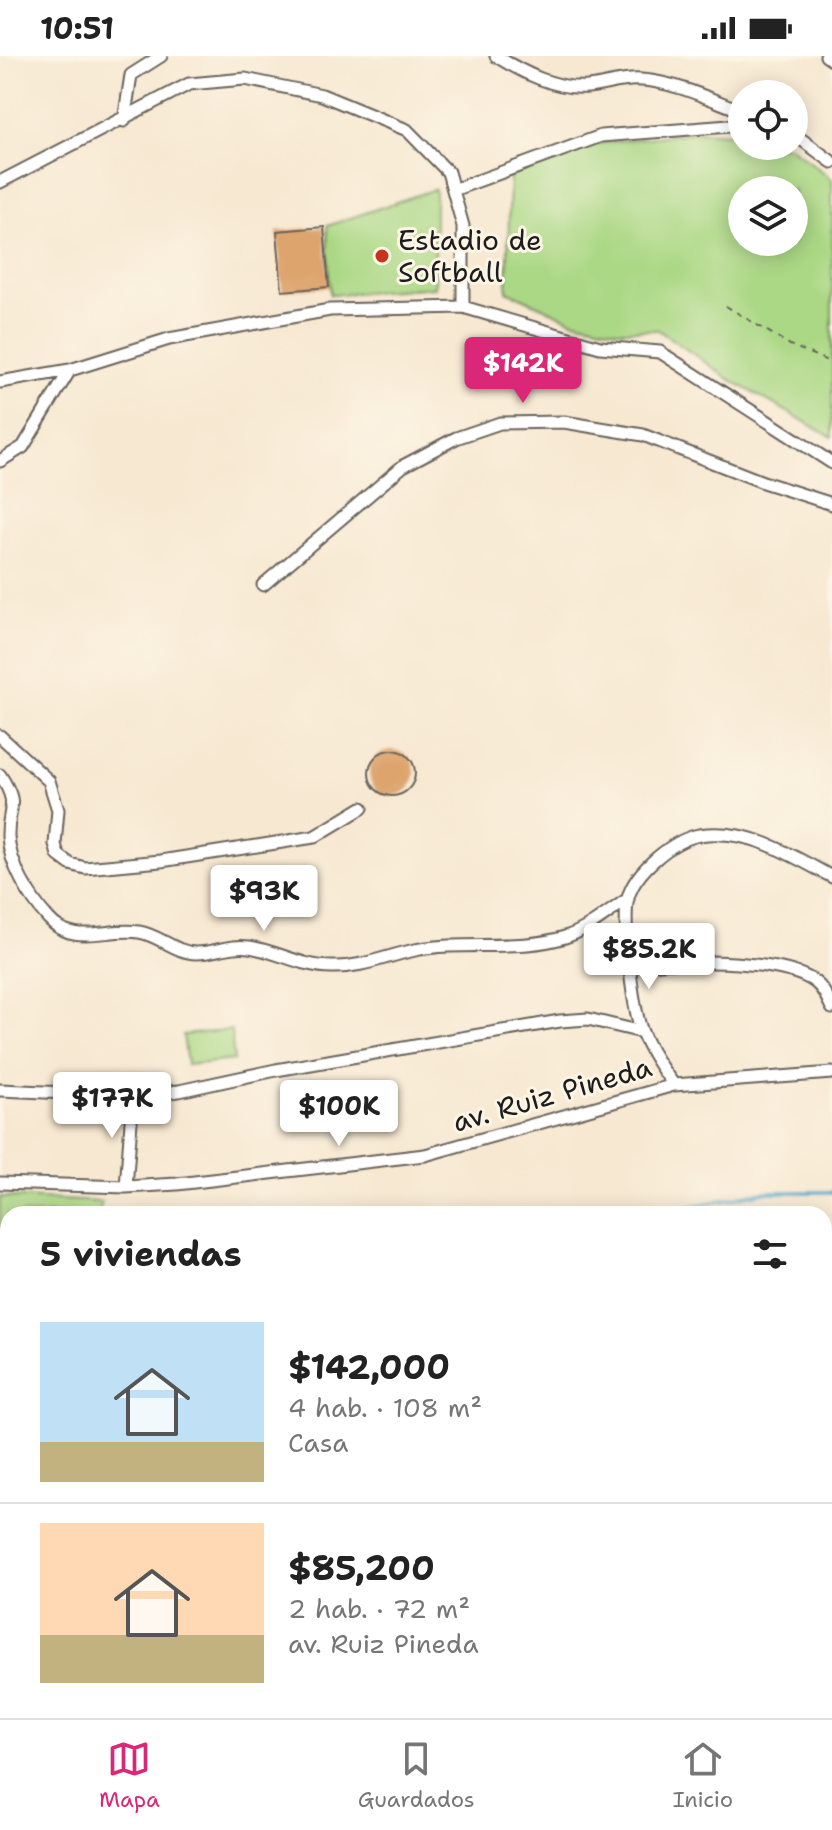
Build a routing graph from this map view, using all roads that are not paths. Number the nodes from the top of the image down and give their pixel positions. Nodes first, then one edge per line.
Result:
1 (161, 56) edge
2 (496, 56) edge
3 (826, 56) edge
4 (832, 60) edge
5 (728, 106) edge
6 (124, 121) junction
7 (728, 126) edge
8 (808, 144) edge
9 (832, 162) edge
10 (0, 182) edge
11 (453, 190) junction
12 (463, 307) junction
13 (70, 370) junction
14 (0, 382) edge
15 (0, 461) edge
16 (832, 463) edge
17 (832, 504) edge
18 (263, 585) dead end
19 (0, 736) edge
20 (0, 775) edge
21 (362, 808) dead end
22 (832, 877) edge
23 (628, 899) junction
24 (631, 966) junction
25 (832, 1008) edge
26 (642, 1032) junction
27 (832, 1073) edge
28 (674, 1085) junction
29 (0, 1090) edge
30 (133, 1096) junction
31 (0, 1183) edge
32 (126, 1187) junction

1 - 6 street
2 - 5 street
3 - 4 street
6 - 10 street
6 - 11 street
7 - 11 street
8 - 9 street
11 - 12 street
12 - 13 street
12 - 16 street
13 - 14 street
13 - 15 street
17 - 18 street
19 - 21 street
20 - 23 street
22 - 23 street
23 - 24 street
24 - 25 street
24 - 26 street
26 - 28 street
26 - 30 street
27 - 28 street, av. Ruiz Pineda
28 - 32 street, av. Ruiz Pineda
29 - 30 street
30 - 32 street
31 - 32 street, av. Ruiz Pineda

